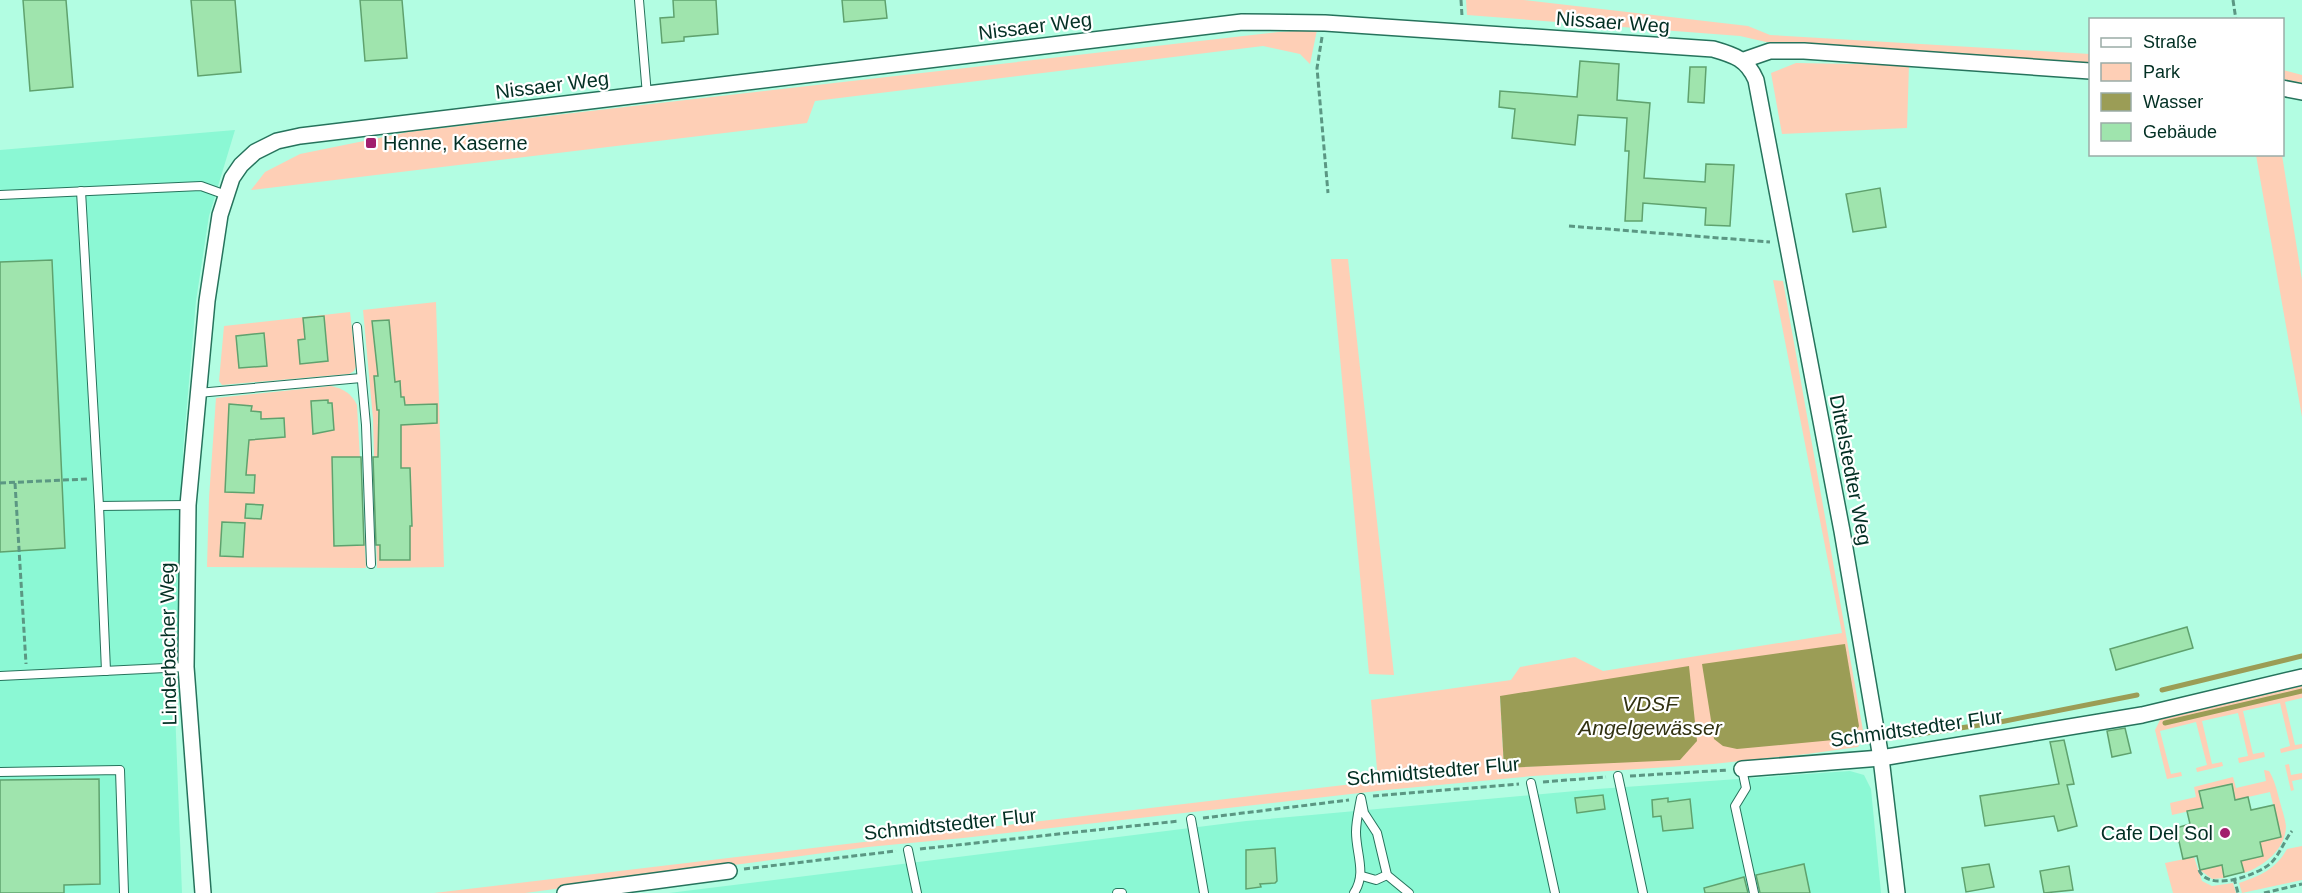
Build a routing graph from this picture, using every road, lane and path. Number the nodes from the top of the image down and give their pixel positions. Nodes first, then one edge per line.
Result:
1 (639, 0) edge
2 (2233, 0) edge
3 (2236, 18) edge
4 (1325, 24) junction
5 (1744, 60) junction
6 (2089, 71) edge
7 (2284, 88) edge
8 (2302, 92) edge
9 (647, 94) junction
10 (81, 191) junction
11 (1328, 193) dead end
12 (0, 195) edge
13 (226, 195) junction
14 (1569, 226) dead end
15 (1770, 242) dead end
16 (357, 327) dead end
17 (361, 378) junction
18 (198, 393) junction
19 (98, 478) junction
20 (0, 483) edge
21 (15, 483) junction
22 (188, 505) junction
23 (99, 506) junction
24 (371, 564) dead end
25 (186, 667) junction
26 (106, 671) junction
27 (27, 675) junction
28 (0, 676) edge
29 (2302, 677) edge
30 (1881, 758) junction
31 (1742, 769) junction
32 (0, 772) edge
33 (1618, 776) junction
34 (1531, 783) junction
35 (1361, 798) junction
36 (1191, 819) junction
37 (2292, 831) dead end
38 (908, 850) junction
39 (2199, 870) dead end
40 (729, 871) joint
41 (1387, 875) junction
42 (1362, 876) junction
43 (2234, 878) junction
44 (2302, 884) edge
45 (602, 890) edge
46 (124, 893) edge
47 (203, 893) edge
48 (565, 893) edge
49 (917, 893) edge
50 (1117, 893) edge
51 (1122, 893) edge
52 (1204, 893) edge
53 (1354, 893) edge
54 (1409, 893) edge
55 (1554, 893) edge
56 (1643, 893) edge
57 (1754, 893) edge
58 (1898, 893) edge
59 (2238, 893) edge
60 (2264, 893) edge

1 - 9 lane
2 - 3 path
4 - 5 street, Nissaer Weg
4 - 9 street, Nissaer Weg
4 - 11 path
5 - 6 street
5 - 30 street, Dittelstedter Weg
7 - 8 street
9 - 13 street, Nissaer Weg
10 - 12 lane
10 - 13 lane
10 - 19 lane
13 - 18 street, Linderbacher Weg
14 - 15 path
16 - 17 lane
17 - 18 lane
17 - 24 lane
18 - 22 street, Linderbacher Weg
19 - 21 path
19 - 23 lane
20 - 21 path
21 - 27 path
22 - 23 lane
22 - 25 street, Linderbacher Weg
23 - 26 lane
25 - 26 lane
25 - 47 street, Linderbacher Weg
26 - 27 lane
27 - 28 lane
29 - 30 street, Schmidtstedter Flur
30 - 31 street, Schmidtstedter Flur
30 - 58 street, Dittelstedter Weg
31 - 33 path, Schmidtstedter Flur
31 - 57 lane
32 - 46 lane
33 - 34 path, Schmidtstedter Flur
33 - 56 lane
34 - 35 path, Schmidtstedter Flur
34 - 55 lane
35 - 36 path, Schmidtstedter Flur
35 - 41 lane
35 - 42 lane
36 - 38 path, Schmidtstedter Flur
36 - 52 lane
37 - 43 path
38 - 40 path, Schmidtstedter Flur
38 - 49 lane
39 - 43 path
40 - 45 street
41 - 42 lane
41 - 54 lane
42 - 53 lane
43 - 59 path
44 - 60 path
45 - 48 street
50 - 51 lane

